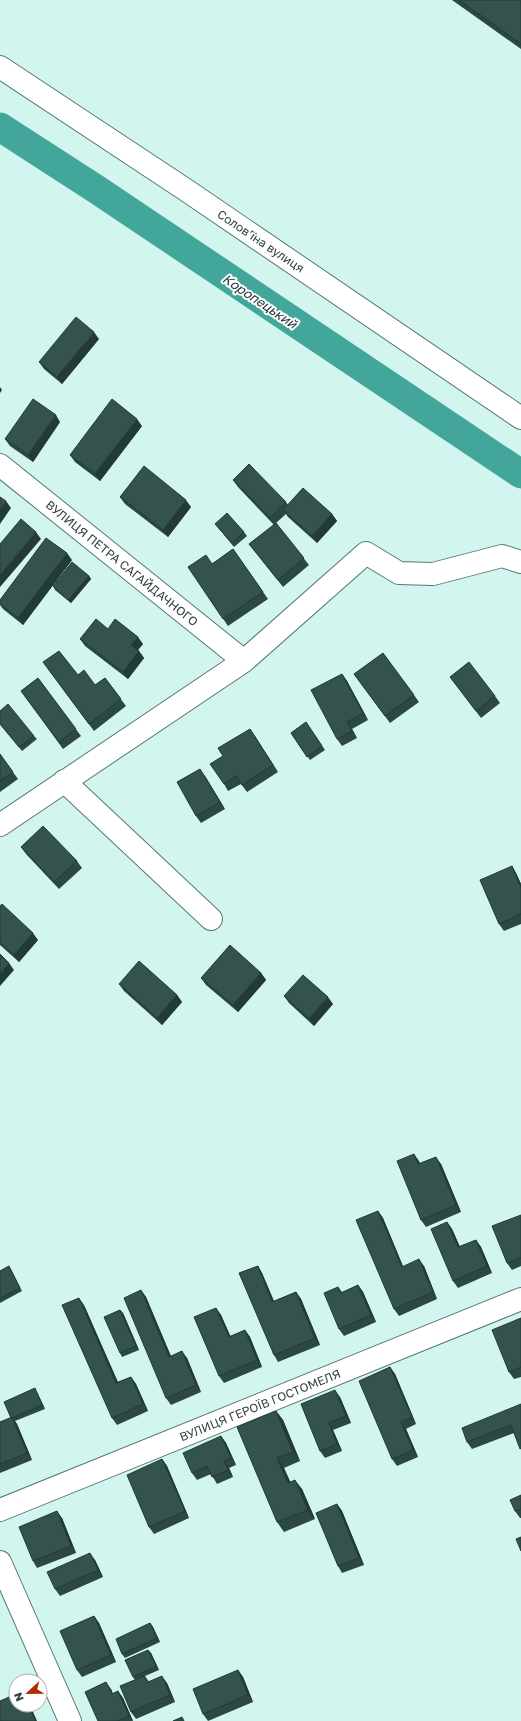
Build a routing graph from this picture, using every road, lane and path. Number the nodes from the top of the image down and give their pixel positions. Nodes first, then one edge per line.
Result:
1 (0, 67) edge
2 (521, 418) edge
3 (0, 465) edge
4 (521, 562) edge
5 (244, 661) junction
6 (64, 781) junction
7 (0, 825) edge
8 (211, 919) dead end
9 (521, 1299) edge
10 (0, 1510) edge
11 (0, 1562) edge
12 (70, 1721) edge

1 - 2 street, Соловʼїна вулиця
3 - 5 street, ВУЛИЦЯ ПЕТРА САГАЙДАЧНОГО
4 - 5 street
5 - 6 street
6 - 7 street
6 - 8 street
9 - 10 street, ВУЛИЦЯ ГЕРОЇВ ГОСТОМЕЛЯ
11 - 12 street

